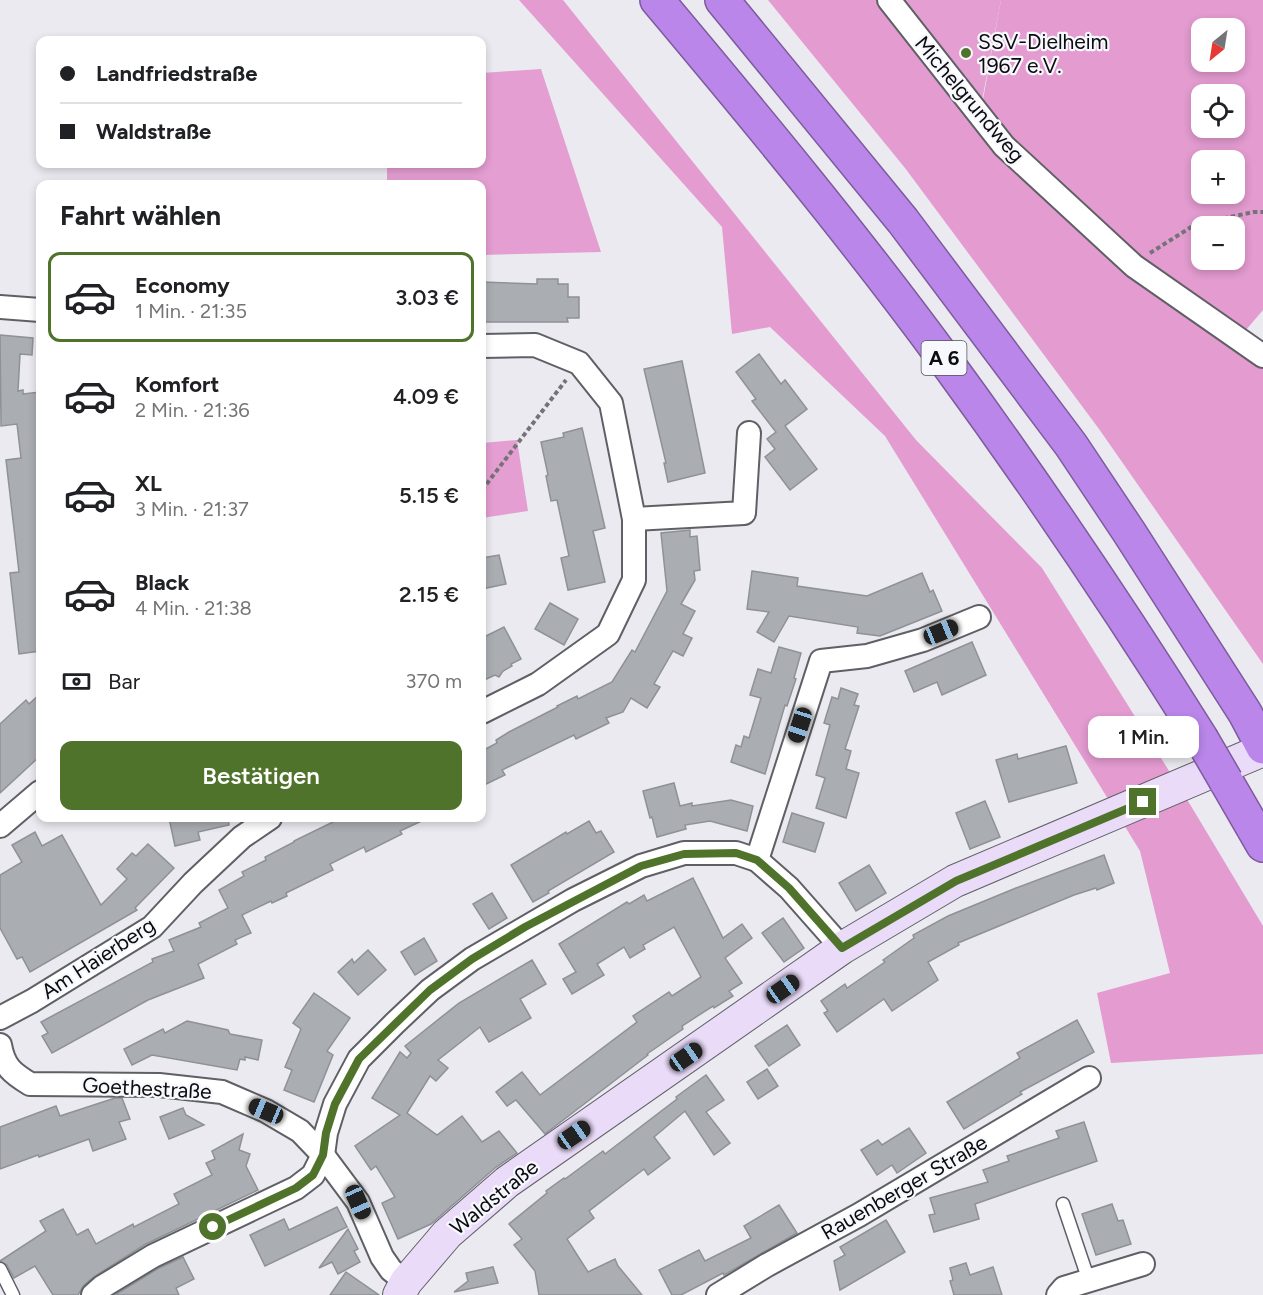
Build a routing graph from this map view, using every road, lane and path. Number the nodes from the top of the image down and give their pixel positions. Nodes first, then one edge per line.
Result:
1 (657, 0) edge
2 (722, 0) edge
3 (890, 0) edge
4 (1263, 212) edge
5 (1134, 266) junction
6 (0, 307) edge
7 (36, 310) edge
8 (486, 346) edge
9 (1263, 356) edge
10 (579, 363) junction
11 (749, 433) dead end
12 (486, 485) edge
13 (634, 519) junction
14 (979, 617) dead end
15 (486, 710) edge
16 (1263, 748) edge
17 (36, 795) edge
18 (256, 822) edge
19 (0, 826) edge
20 (238, 827) edge
21 (1263, 845) edge
22 (757, 860) junction
23 (842, 948) junction
24 (0, 1018) edge
25 (0, 1045) edge
26 (7, 1077) edge
27 (1089, 1078) dead end
28 (323, 1155) junction
29 (1063, 1204) dead end
30 (1143, 1264) dead end
31 (0, 1269) edge
32 (1089, 1281) junction
33 (402, 1288) edge
34 (13, 1295) edge
35 (93, 1295) edge
36 (718, 1295) edge
37 (1058, 1295) edge

1 - 21 highway, A 6, bridge
2 - 16 highway, A 6
3 - 5 street, Michelgrundweg
4 - 5 path
5 - 9 street, Michelgrundweg
6 - 7 street
8 - 10 street
10 - 12 path
10 - 13 street
11 - 13 street
13 - 15 street
14 - 22 street
16 - 23 street, Waldstraße
17 - 19 street
18 - 20 street, Am Haierberg
20 - 24 street, Am Haierberg
22 - 23 street
22 - 28 street
23 - 33 street, Waldstraße
25 - 26 street, Goethestraße
26 - 28 street, Goethestraße
27 - 36 street, Rauenberger Straße
28 - 33 street, Goethestraße
28 - 35 street
29 - 32 lane
30 - 32 street
31 - 34 lane
32 - 37 street

